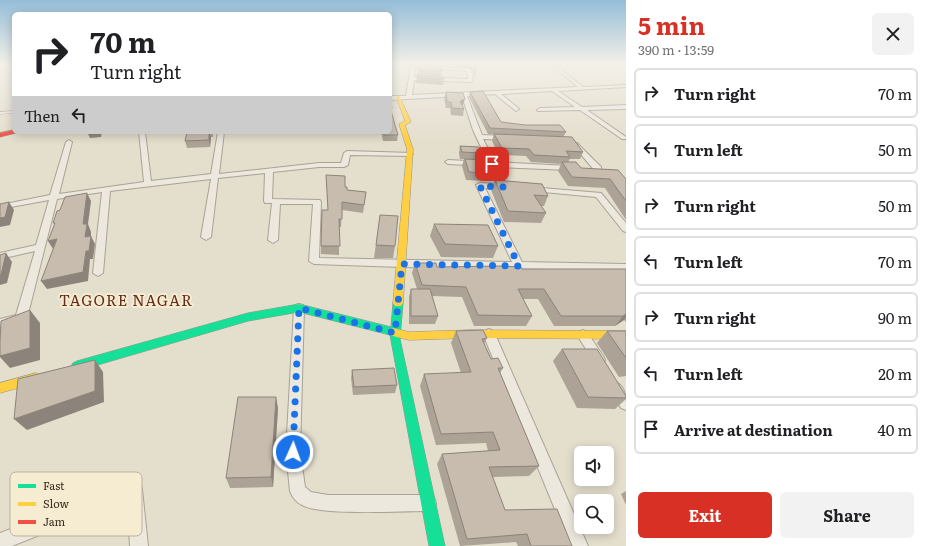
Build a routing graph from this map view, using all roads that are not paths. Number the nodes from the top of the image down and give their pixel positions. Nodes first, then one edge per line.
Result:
1 (410, 89) edge
2 (543, 89) edge
3 (552, 89) edge
4 (495, 92) junction
5 (464, 94) junction
6 (409, 96) junction
7 (394, 97) edge
8 (626, 107) edge
9 (580, 108) junction
10 (516, 109) dead end
11 (540, 110) dead end
12 (12, 112) edge
13 (0, 113) edge
14 (12, 132) edge
15 (142, 134) edge
16 (221, 134) edge
17 (0, 135) edge
18 (479, 137) junction
19 (510, 138) edge
20 (624, 138) dead end
21 (572, 141) edge
22 (69, 142) dead end
23 (410, 154) junction
24 (448, 162) dead end
25 (492, 164) junction
26 (569, 168) edge
27 (598, 169) edge
28 (269, 171) junction
29 (215, 177) junction
30 (148, 184) junction
31 (527, 189) edge
32 (106, 190) junction
33 (54, 196) junction
34 (276, 201) junction
35 (0, 207) edge
36 (626, 230) edge
37 (206, 237) dead end
38 (273, 240) dead end
39 (40, 247) junction
40 (0, 256) edge
41 (402, 264) junction
42 (519, 266) junction
43 (626, 267) edge
44 (98, 273) dead end
45 (299, 308) junction
46 (0, 323) edge
47 (395, 333) junction
48 (489, 334) junction
49 (583, 335) junction
50 (626, 335) edge
51 (69, 368) edge
52 (46, 375) edge
53 (0, 388) edge
54 (626, 404) edge
55 (428, 503) junction
56 (15, 536) edge
57 (138, 536) edge
58 (0, 542) edge
59 (139, 546) edge
60 (437, 546) edge
61 (579, 546) edge

1 - 6 street
2 - 4 street
3 - 9 street
4 - 5 street
4 - 10 street
5 - 6 street
5 - 18 street
6 - 7 street
7 - 23 street
8 - 9 street
9 - 11 street
9 - 20 street
12 - 13 lane
14 - 17 street
15 - 30 street
16 - 29 street
18 - 19 street
18 - 25 street
21 - 27 street
22 - 33 street
23 - 28 street
23 - 41 street
24 - 25 street
25 - 26 street
25 - 42 street
28 - 29 street
28 - 34 street
29 - 30 street
29 - 37 street
30 - 32 street
31 - 36 street
32 - 33 street
32 - 44 street
33 - 35 street
33 - 39 street
34 - 38 street
34 - 41 street
39 - 40 street
39 - 46 street
41 - 42 street
41 - 47 street
42 - 43 street
45 - 47 street
45 - 51 street
45 - 55 street
47 - 48 street
47 - 55 street
48 - 49 street
48 - 61 street
49 - 50 street
49 - 54 street
52 - 53 street
55 - 60 street
56 - 58 street
57 - 59 street

